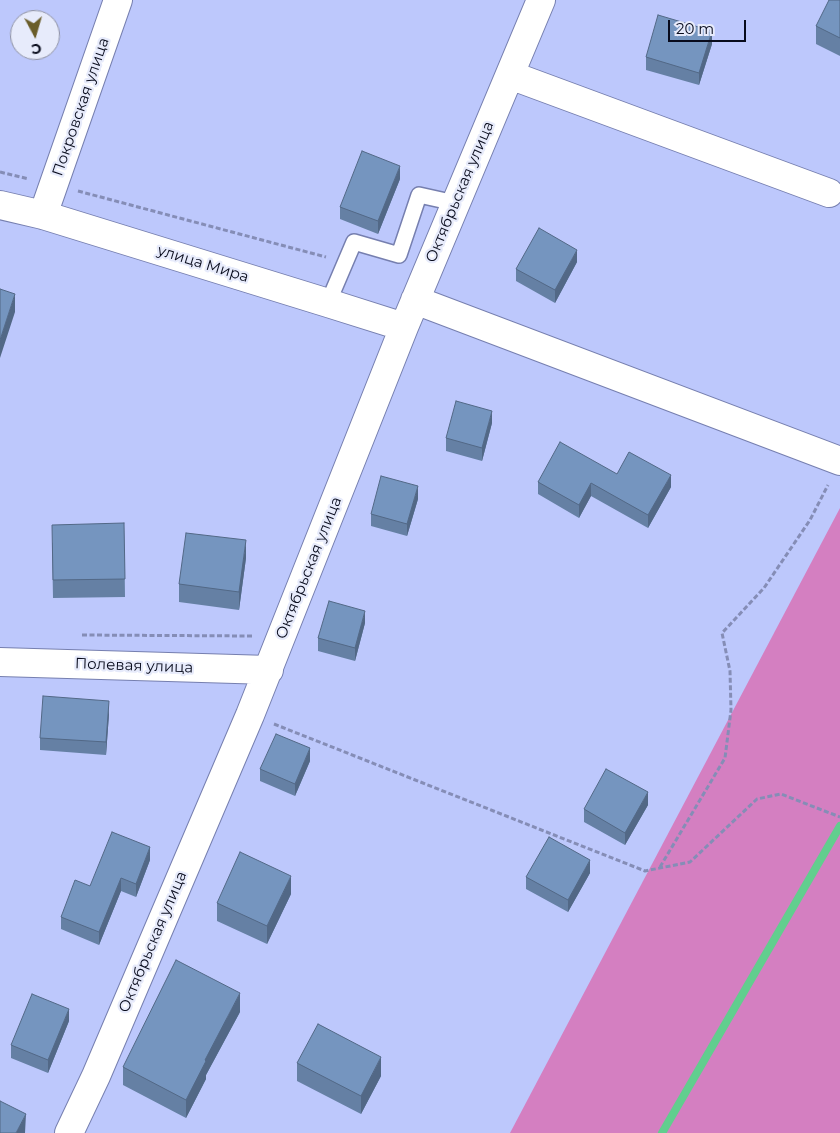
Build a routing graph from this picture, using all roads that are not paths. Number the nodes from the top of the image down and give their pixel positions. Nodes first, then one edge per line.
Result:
1 (118, 0) edge
2 (541, 0) edge
3 (510, 75) junction
4 (829, 192) dead end
5 (455, 202) junction
6 (0, 205) edge
7 (43, 215) junction
8 (415, 300) junction
9 (328, 302) junction
10 (404, 327) junction
11 (840, 461) edge
12 (0, 662) edge
13 (269, 670) junction
14 (70, 1133) edge

1 - 7 street, Покровская улица
2 - 3 street, Октябрьская улица
3 - 4 street
3 - 5 street, Октябрьская улица
5 - 8 street, Октябрьская улица
5 - 9 lane
6 - 7 street, улица Мира
7 - 9 street, улица Мира
8 - 10 street, Октябрьская улица
8 - 11 street
9 - 10 street, улица Мира
10 - 13 street, Октябрьская улица
12 - 13 street, Полевая улица
13 - 14 street, Октябрьская улица

